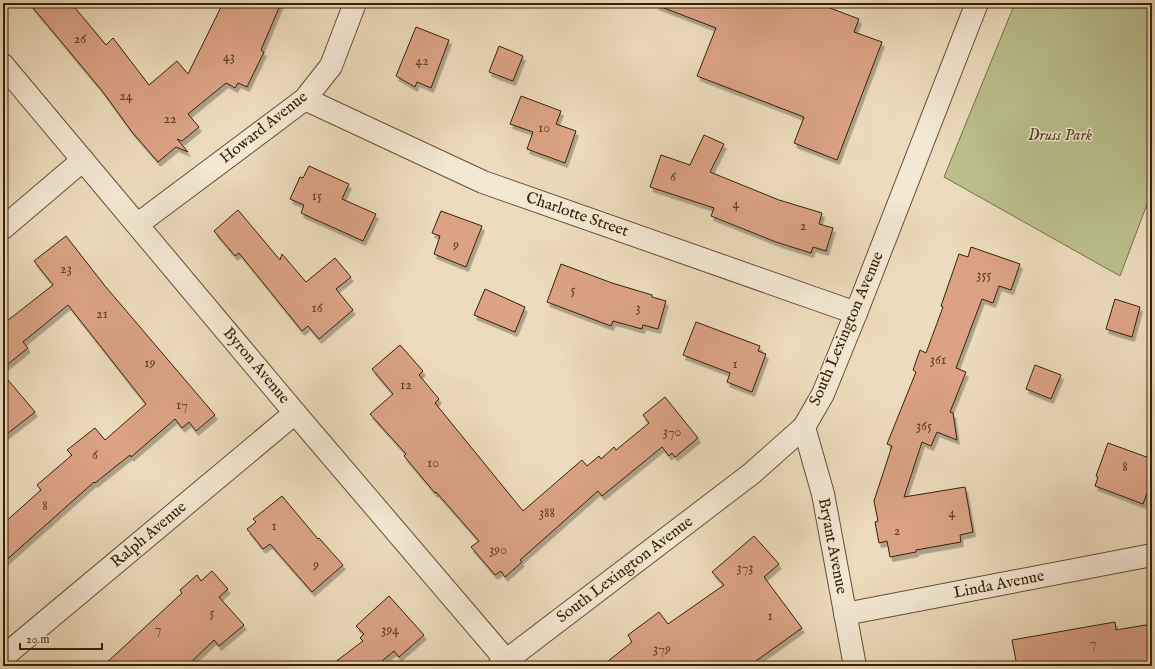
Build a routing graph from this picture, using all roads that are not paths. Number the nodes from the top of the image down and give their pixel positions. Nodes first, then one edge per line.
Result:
1 (355, 3) edge
2 (977, 3) edge
3 (3, 65) edge
4 (305, 99) junction
5 (83, 160) junction
6 (138, 224) junction
7 (3, 228) edge
8 (856, 313) junction
9 (295, 413) junction
10 (804, 427) junction
11 (1152, 555) edge
12 (845, 614) junction
13 (3, 658) edge
14 (505, 664) edge
15 (855, 666) edge

1 - 4 street, Howard Avenue
2 - 8 street, South Lexington Avenue
3 - 5 street, Byron Avenue
4 - 6 street, Howard Avenue
4 - 8 street, Charlotte Street
5 - 6 street, Byron Avenue
5 - 7 street
6 - 9 street, Byron Avenue
8 - 10 street, South Lexington Avenue
9 - 13 street, Ralph Avenue
9 - 14 street, Byron Avenue
10 - 12 street, Bryant Avenue
10 - 14 street, South Lexington Avenue
11 - 12 street, Linda Avenue
12 - 15 street, Bryant Avenue

